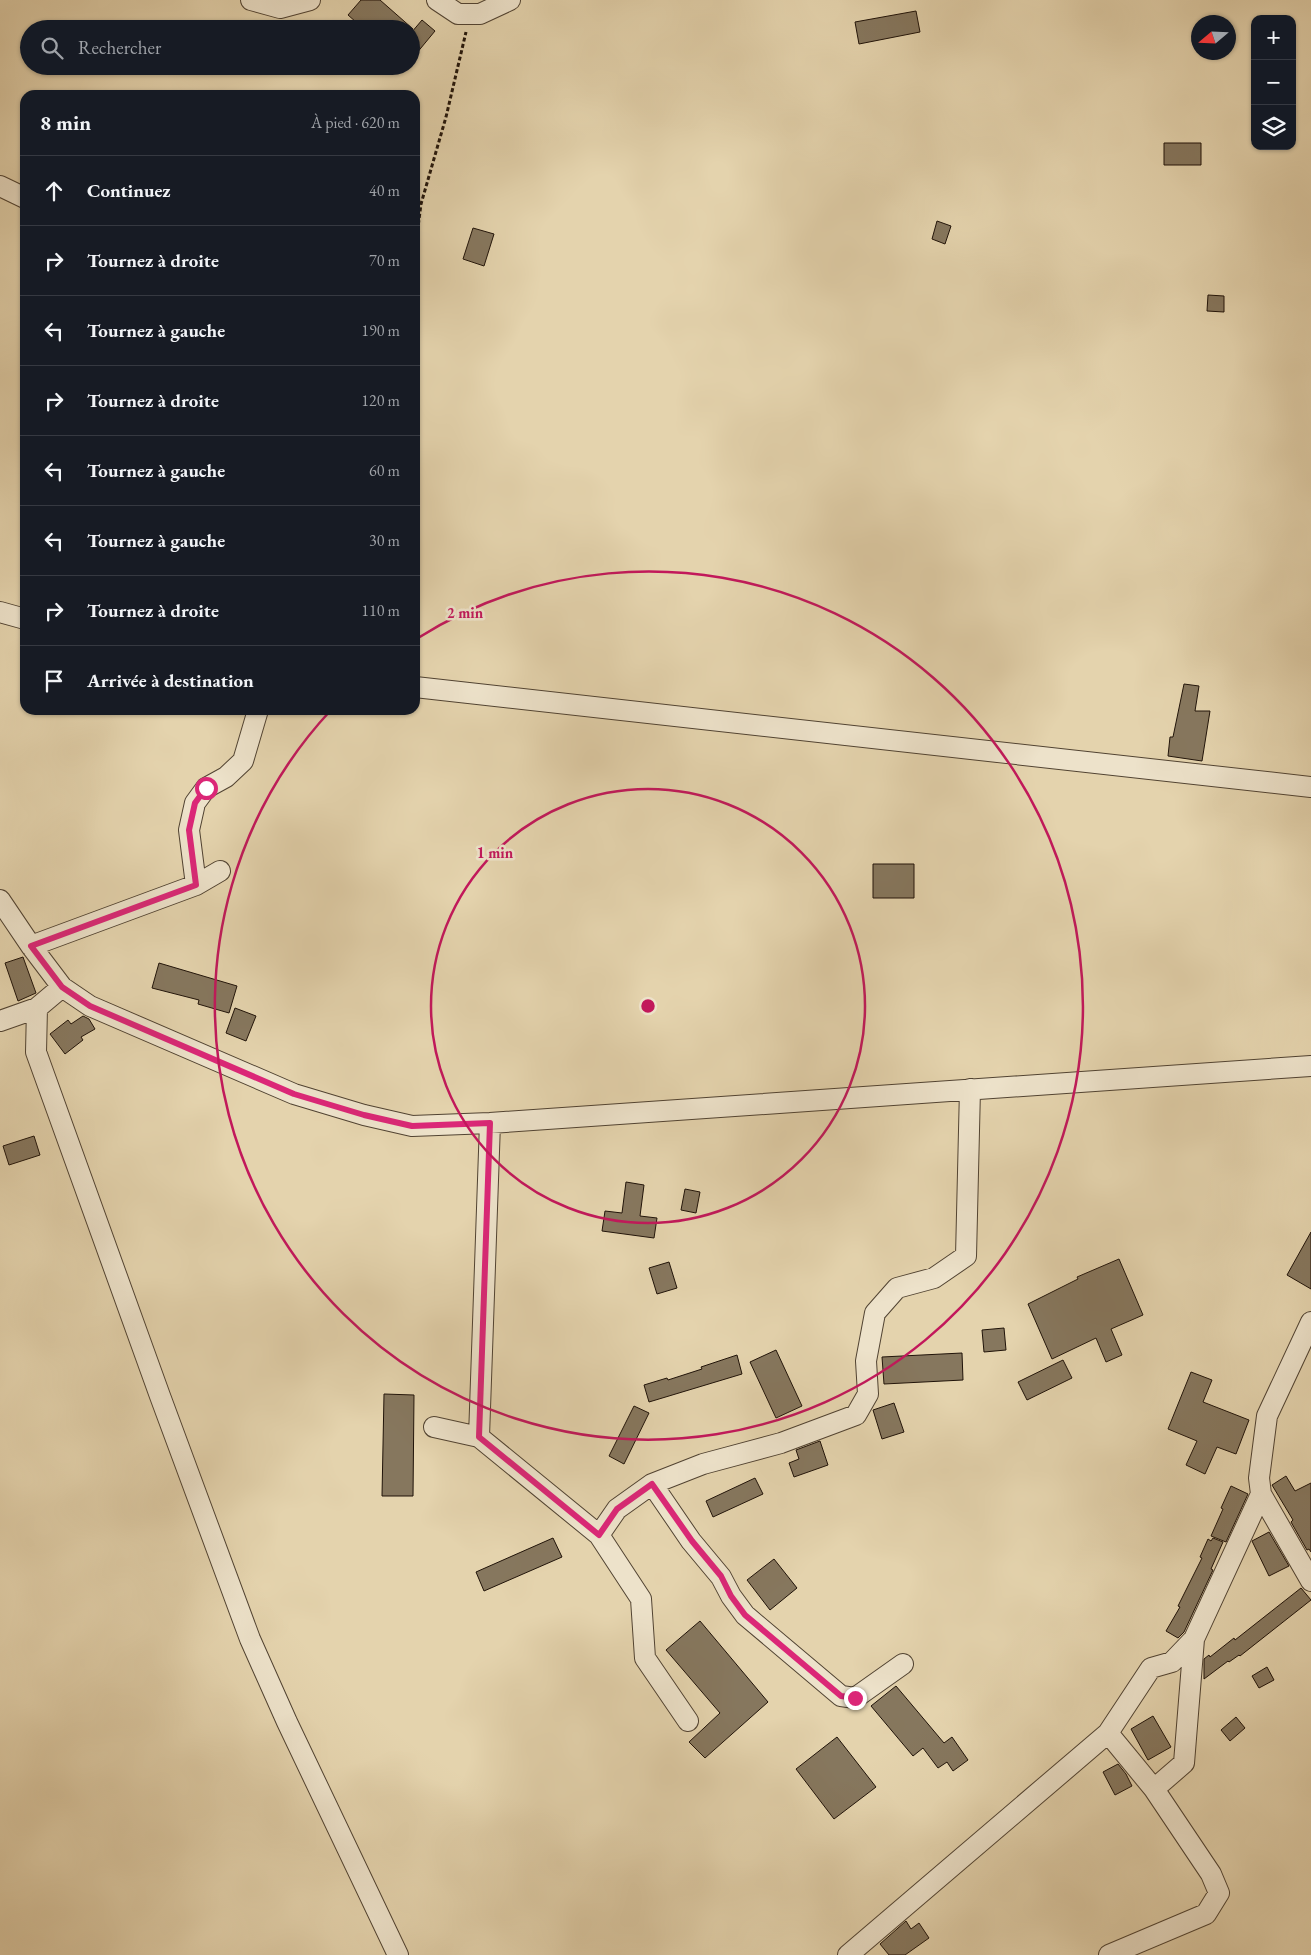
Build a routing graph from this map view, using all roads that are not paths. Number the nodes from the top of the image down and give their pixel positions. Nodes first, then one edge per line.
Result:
1 (251, 0) edge
2 (310, 0) edge
3 (437, 0) edge
4 (510, 0) edge
5 (0, 186) edge
6 (20, 196) edge
7 (0, 612) edge
8 (20, 618) edge
9 (420, 688) edge
10 (257, 715) edge
11 (1311, 787) edge
12 (220, 871) dead end
13 (196, 885) junction
14 (0, 900) edge
15 (6, 919) edge
16 (31, 946) junction
17 (62, 987) junction
18 (30, 1010) junction
19 (2, 1020) edge
20 (1311, 1066) edge
21 (970, 1089) junction
22 (490, 1123) junction
23 (1311, 1322) edge
24 (434, 1428) dead end
25 (479, 1437) junction
26 (652, 1484) junction
27 (1261, 1494) junction
28 (599, 1535) junction
29 (1311, 1581) edge
30 (1194, 1639) junction
31 (903, 1664) dead end
32 (688, 1721) dead end
33 (1108, 1733) junction
34 (1154, 1789) junction
35 (398, 1955) edge
36 (848, 1955) edge
37 (1109, 1955) edge

1 - 2 street
3 - 4 street
5 - 6 street
7 - 8 street
9 - 11 street
10 - 13 street
12 - 13 street
13 - 16 street
14 - 15 street
15 - 16 street
16 - 17 street
17 - 18 street
17 - 22 street
18 - 19 street
18 - 35 street
20 - 21 street
21 - 22 street
21 - 26 street
22 - 25 street
23 - 27 street
24 - 25 street
25 - 28 street
26 - 28 street
26 - 31 street
27 - 29 street
27 - 30 street
28 - 32 street
30 - 33 street
30 - 34 street
33 - 34 street
33 - 36 street
34 - 37 street

